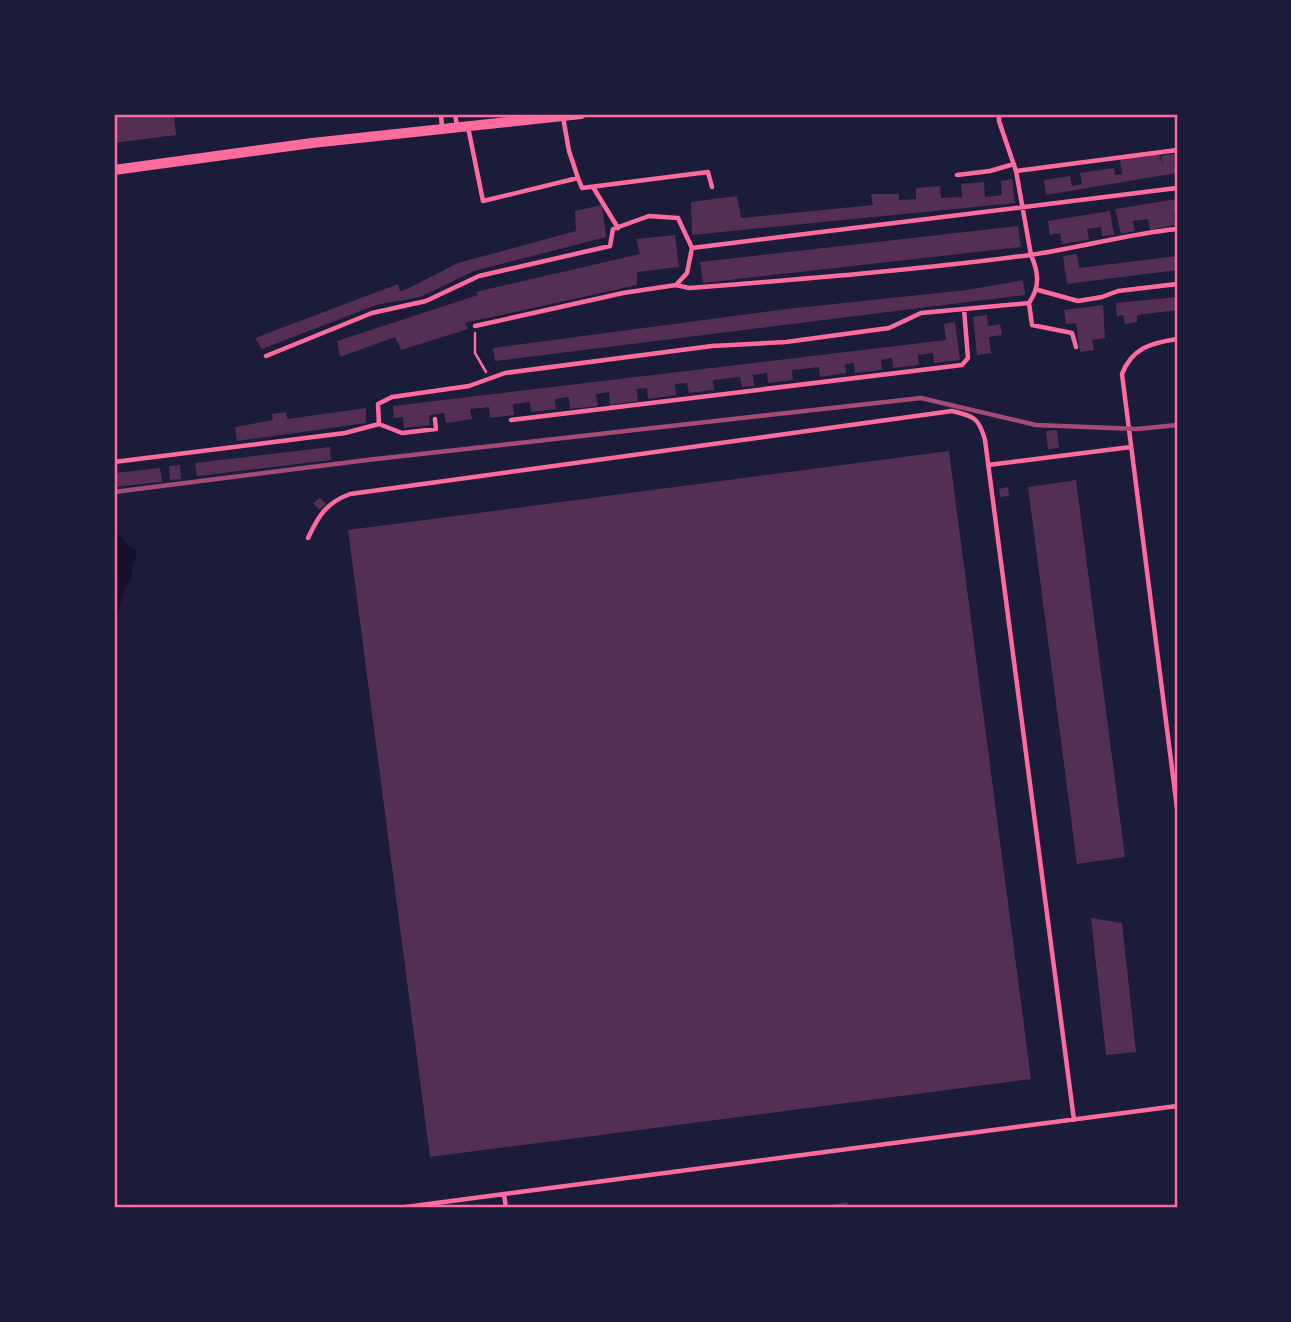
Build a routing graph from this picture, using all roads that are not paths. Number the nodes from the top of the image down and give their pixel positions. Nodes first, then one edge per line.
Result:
1 (440, 114) edge
2 (455, 114) edge
3 (581, 114) edge
4 (999, 114) edge
5 (563, 116) junction
6 (462, 126) junction
7 (442, 129) junction
8 (1177, 150) edge
9 (1014, 164) junction
10 (114, 170) edge
11 (1016, 171) junction
12 (957, 175) dead end
13 (578, 178) junction
14 (593, 187) junction
15 (712, 187) dead end
16 (1177, 188) edge
17 (1023, 208) junction
18 (618, 228) junction
19 (1177, 229) edge
20 (692, 248) junction
21 (1031, 255) junction
22 (1177, 284) edge
23 (676, 285) junction
24 (1038, 290) junction
25 (1029, 303) junction
26 (964, 309) junction
27 (475, 326) road end
28 (1177, 340) edge
29 (1076, 347) dead end
30 (266, 356) dead end
31 (435, 419) dead end
32 (511, 420) dead end
33 (379, 424) junction
34 (1131, 447) junction
35 (114, 462) edge
36 (988, 466) junction
37 (308, 538) dead end
38 (1177, 808) edge
39 (1177, 1106) edge
40 (1074, 1120) junction
41 (504, 1194) junction
42 (398, 1208) edge
43 (506, 1208) edge

1 - 7 lane
2 - 6 lane
3 - 5 street
4 - 9 lane
5 - 6 street
5 - 13 lane
6 - 7 street
6 - 13 lane
7 - 10 street
8 - 11 lane
9 - 11 lane
9 - 12 lane
11 - 17 lane
13 - 14 lane
14 - 15 lane
14 - 18 lane
16 - 17 lane
17 - 20 lane
17 - 21 lane
18 - 20 lane
18 - 30 lane
19 - 21 lane
20 - 23 lane
21 - 23 lane
21 - 24 lane
22 - 24 lane
23 - 27 lane
24 - 25 lane
25 - 26 lane
25 - 29 lane
26 - 32 lane
26 - 33 lane
28 - 34 lane
31 - 33 lane
33 - 35 lane
34 - 36 lane
34 - 38 lane
36 - 37 lane
36 - 40 lane
39 - 40 lane
40 - 41 lane
41 - 42 lane
41 - 43 lane

